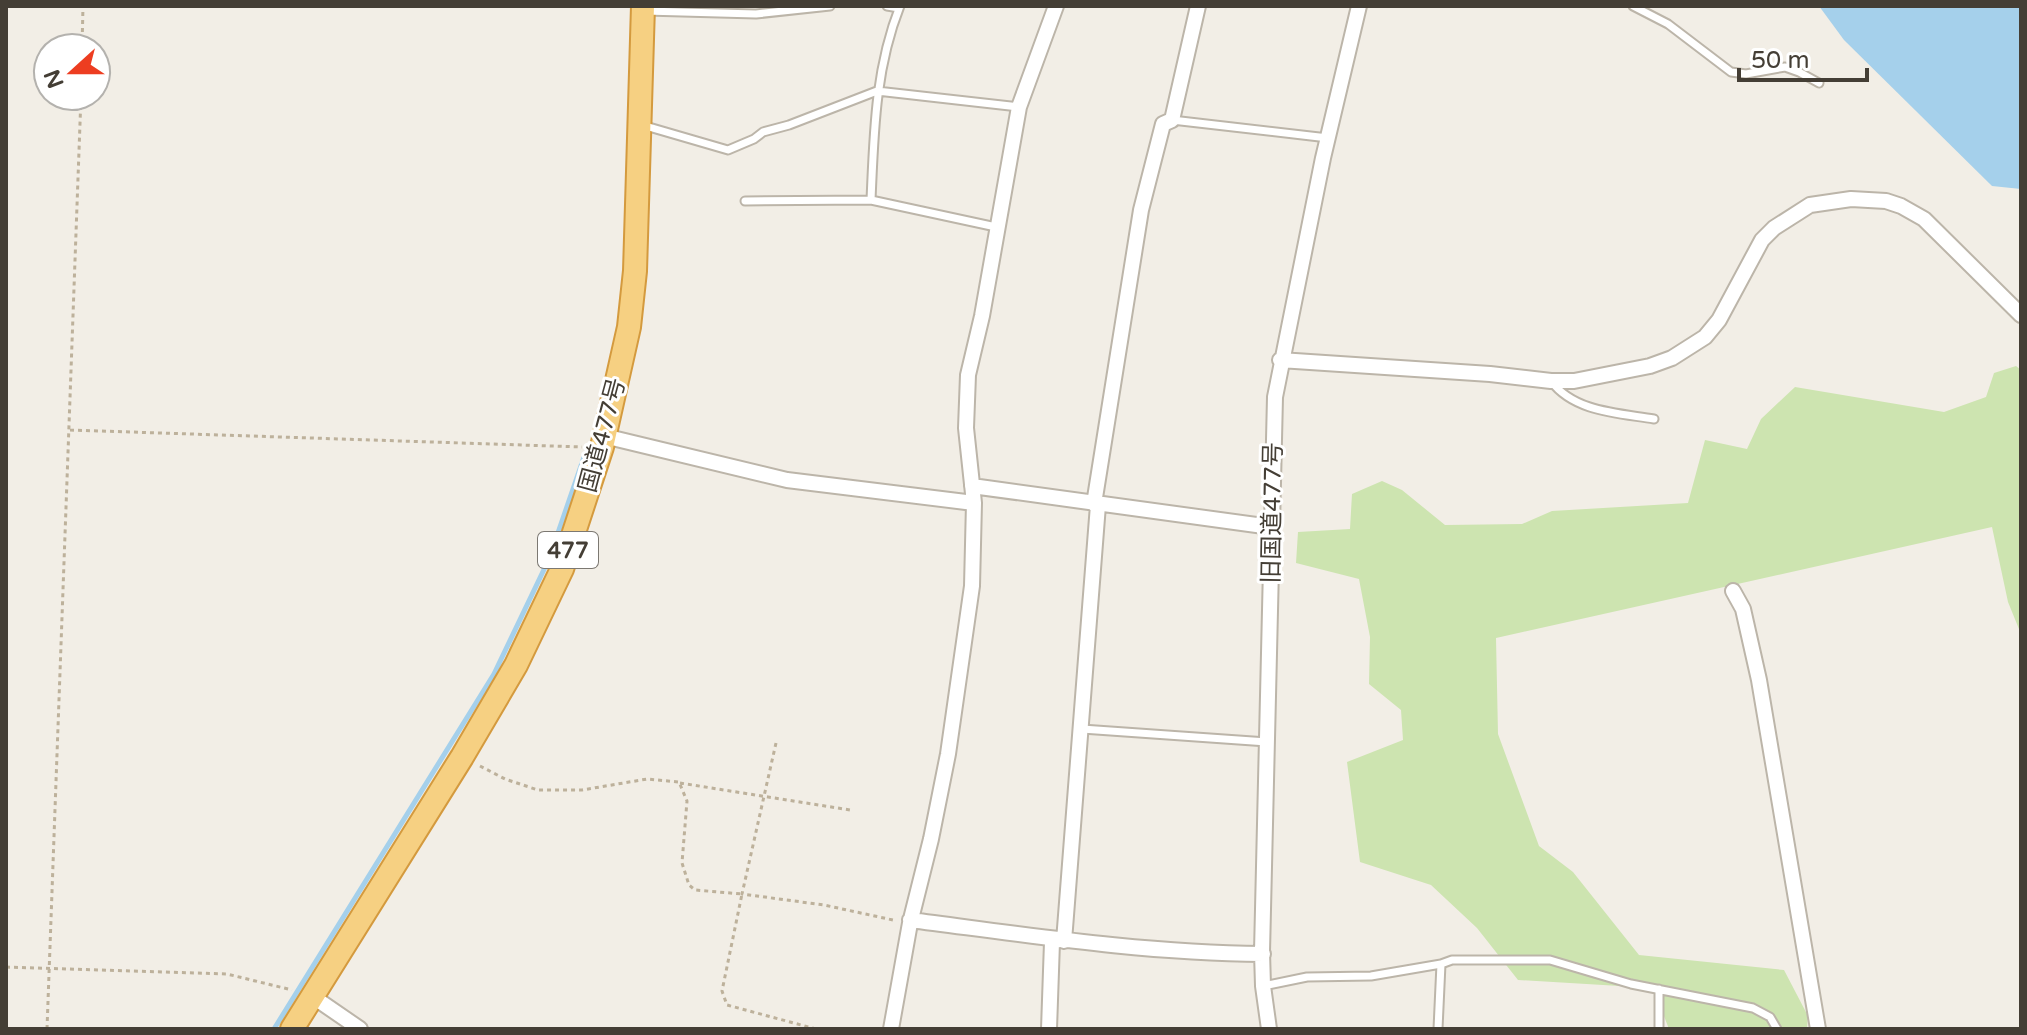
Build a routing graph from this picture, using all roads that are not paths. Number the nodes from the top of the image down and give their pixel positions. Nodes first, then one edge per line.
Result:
1 (830, 6) edge
2 (887, 6) edge
3 (1056, 6) edge
4 (1198, 6) edge
5 (1359, 6) edge
6 (1633, 6) edge
7 (899, 7) edge
8 (643, 8) edge
9 (1819, 83) dead end
10 (877, 91) junction
11 (1019, 107) junction
12 (1172, 120) junction
13 (639, 125) junction
14 (1328, 138) junction
15 (871, 200) junction
16 (745, 201) dead end
17 (996, 227) junction
18 (2021, 315) edge
19 (1280, 360) junction
20 (1551, 381) junction
21 (1654, 419) dead end
22 (603, 442) junction
23 (972, 486) junction
24 (974, 503) junction
25 (1096, 504) junction
26 (1271, 527) junction
27 (1733, 591) dead end
28 (1082, 729) junction
29 (1267, 742) junction
30 (910, 922) junction
31 (1062, 940) junction
32 (1263, 954) junction
33 (1441, 964) junction
34 (1263, 986) junction
35 (1659, 989) junction
36 (312, 996) junction
37 (292, 1029) edge
38 (360, 1029) edge
39 (891, 1029) edge
40 (1049, 1029) edge
41 (1269, 1029) edge
42 (1438, 1029) edge
43 (1659, 1029) edge
44 (1777, 1029) edge
45 (1818, 1029) edge

1 - 8 lane
2 - 7 lane
3 - 11 street
4 - 12 street
5 - 14 street, 旧国道477号
6 - 9 lane
7 - 10 lane
8 - 13 highway, 国道477号 / 477
10 - 11 lane
10 - 13 lane
10 - 15 lane
11 - 17 street
12 - 14 lane
12 - 25 street
13 - 22 highway, 国道477号 / 477
14 - 19 street, 旧国道477号
15 - 16 lane
15 - 17 lane
17 - 23 street
18 - 20 street
19 - 20 street
19 - 26 street, 旧国道477号
20 - 21 lane
22 - 24 street
22 - 36 highway, 国道477号 / 477
23 - 24 street
23 - 25 street
24 - 30 street
25 - 26 street
25 - 28 street
26 - 29 street, 旧国道477号
27 - 45 street
28 - 29 lane
28 - 31 street
29 - 32 street, 旧国道477号
30 - 31 street
30 - 39 street
31 - 32 street
31 - 40 street
32 - 34 street, 旧国道477号
33 - 34 lane
33 - 35 lane
33 - 42 lane
34 - 41 street, 旧国道477号
35 - 43 lane
35 - 44 lane
36 - 37 highway, 国道477号 / 477
36 - 38 street

